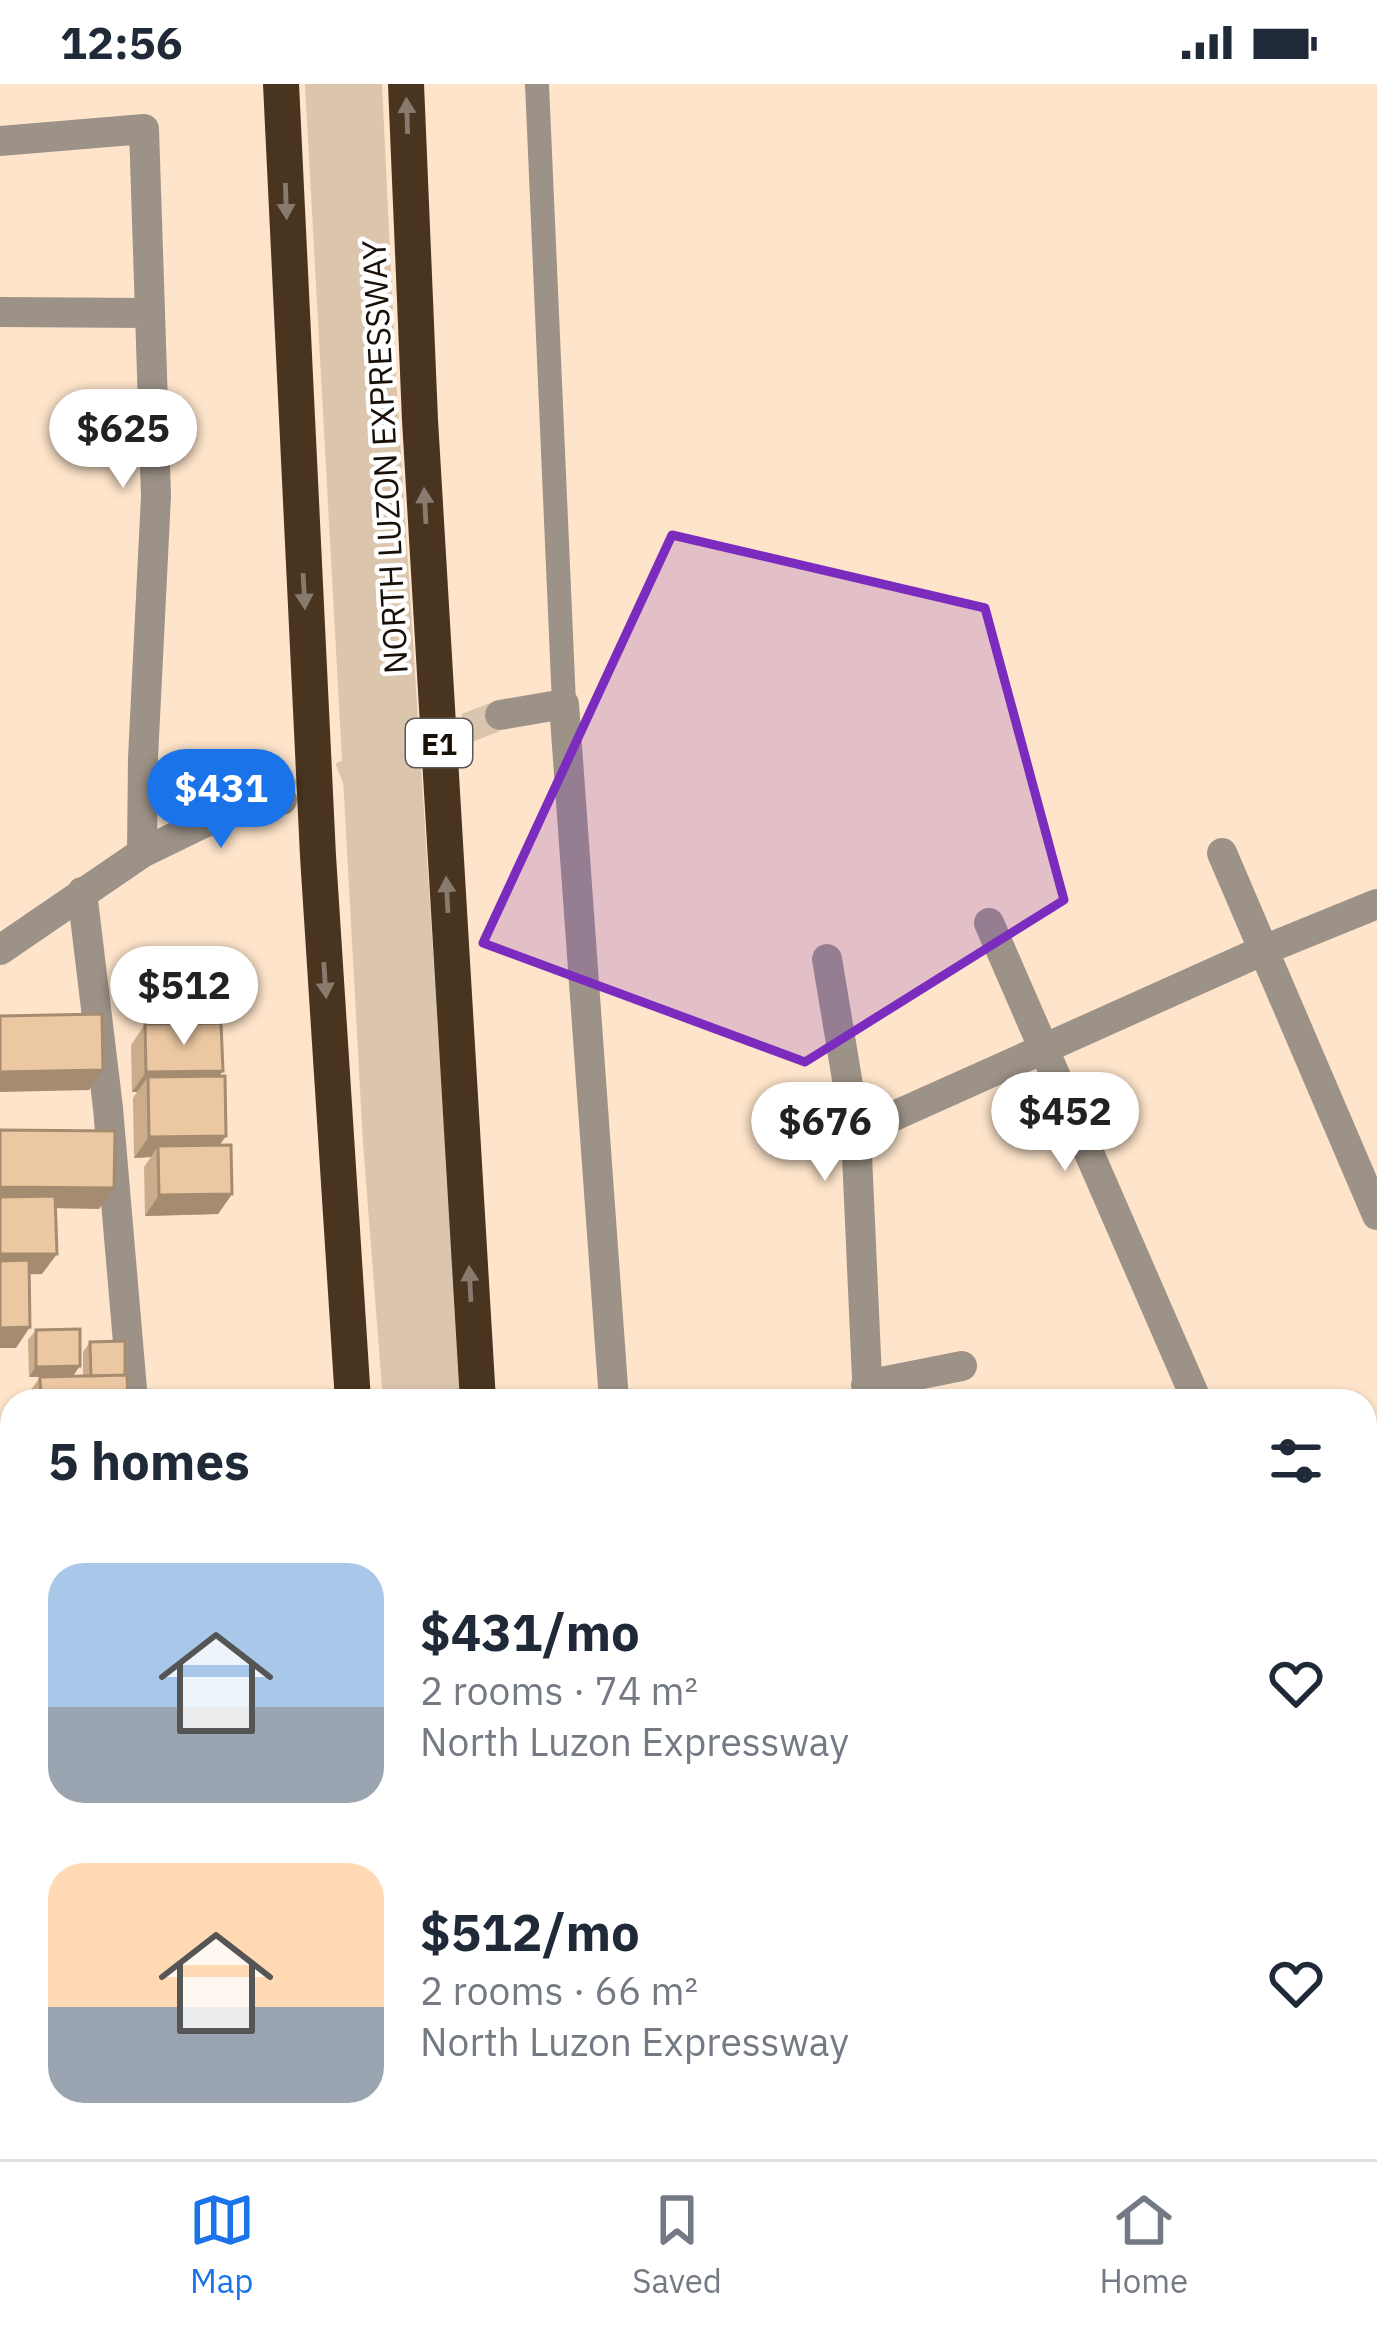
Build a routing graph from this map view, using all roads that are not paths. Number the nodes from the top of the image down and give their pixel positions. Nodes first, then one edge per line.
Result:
1 (281, 84) edge
2 (406, 84) edge
3 (537, 84) edge
4 (0, 141) edge
5 (0, 312) edge
6 (148, 313) junction
7 (564, 704) junction
8 (500, 716) tunnel mouth
9 (282, 800) tunnel mouth
10 (142, 853) junction
11 (1222, 854) dead end
12 (82, 892) junction
13 (1377, 904) edge
14 (989, 922) dead end
15 (0, 950) edge
16 (1264, 950) junction
17 (826, 959) dead end
18 (1047, 1050) junction
19 (856, 1133) junction
20 (1377, 1215) edge
21 (962, 1366) dead end
22 (132, 1389) edge
23 (352, 1389) edge
24 (477, 1389) edge
25 (613, 1389) edge
26 (867, 1389) edge
27 (881, 1389) edge
28 (1192, 1389) edge

1 -> 23 highway
24 -> 2 highway, NORTH LUZON EXPRESSWAY / E1
3 - 7 lane
4 - 6 street
5 - 6 street
6 - 10 street
7 - 8 street
7 - 25 street
9 - 10 street
10 - 12 street
11 - 16 street
12 - 15 street
12 - 22 street
13 - 16 street
14 - 18 street
16 - 18 street
16 - 20 street
17 - 19 street
18 - 19 street
18 - 28 street
19 - 26 street
21 - 27 street

